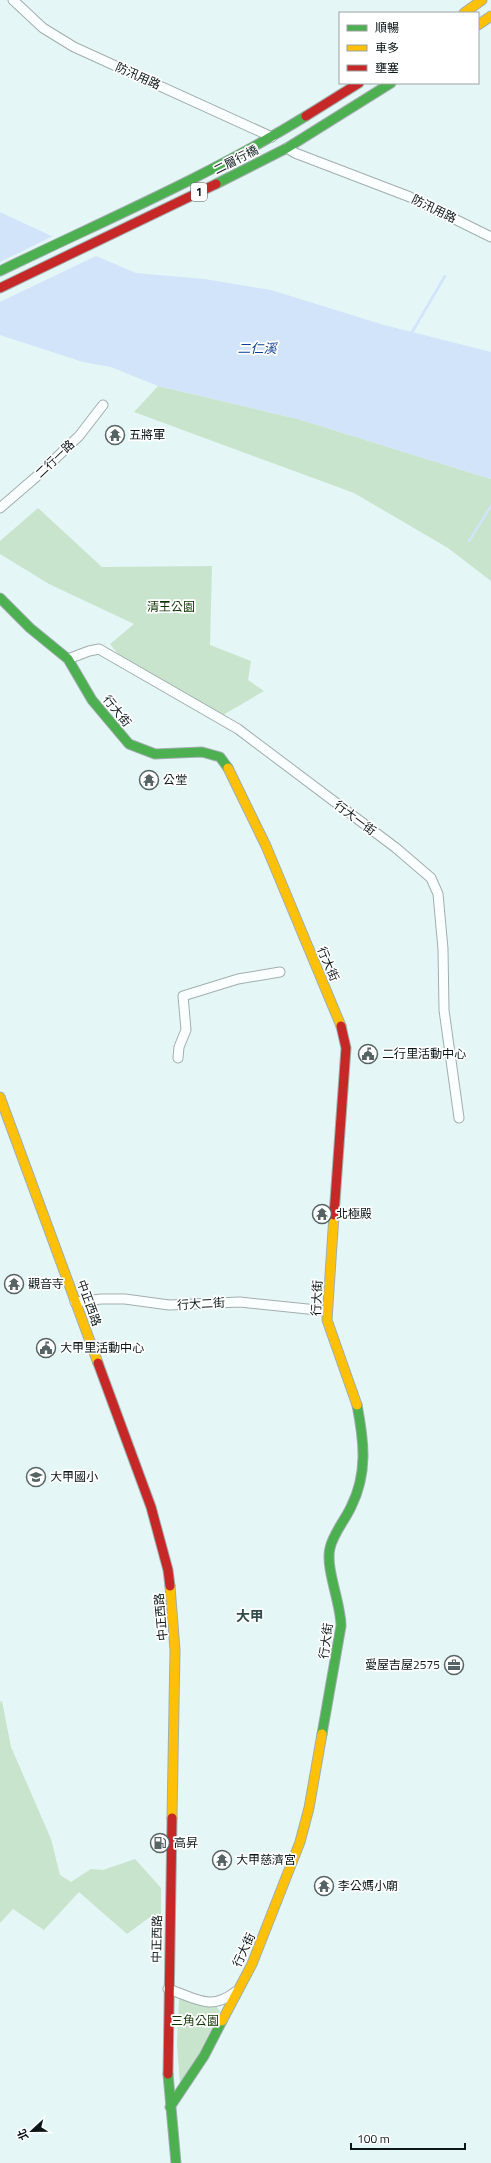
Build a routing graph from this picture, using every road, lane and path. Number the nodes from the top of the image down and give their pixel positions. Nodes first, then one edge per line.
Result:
1 (13, 0) edge
2 (482, 0) edge
3 (465, 12) edge
4 (491, 16) edge
5 (479, 24) edge
6 (357, 84) edge
7 (389, 84) edge
8 (272, 138) junction
9 (287, 148) junction
10 (491, 237) edge
11 (0, 271) edge
12 (0, 288) edge
13 (103, 405) dead end
14 (0, 508) edge
15 (0, 598) edge
16 (68, 660) junction
17 (280, 972) dead end
18 (178, 1058) dead end
19 (0, 1097) edge
20 (459, 1118) dead end
21 (76, 1302) junction
22 (327, 1310) junction
23 (168, 1989) junction
24 (238, 1990) junction
25 (170, 2107) junction
26 (176, 2163) edge

1 - 8 street, 防汛用路
2 - 3 street
4 - 5 street
6 - 8 street, 二層行橋 / 1
7 - 9 street, 二層行橋 / 1
8 - 11 street, 二層行橋 / 1
9 - 10 street, 防汛用路
9 - 12 street, 二層行橋 / 1
13 - 14 street, 二行一路
15 - 16 street, 行大街
16 - 20 street, 行大一街
16 - 22 street, 行大街
17 - 18 street
19 - 21 street, 中正西路
21 - 22 street, 行大二街
21 - 23 street, 中正西路
22 - 24 street, 行大街
23 - 24 street
23 - 25 street, 中正西路
24 - 25 street, 行大街
25 - 26 street, 中正西路

